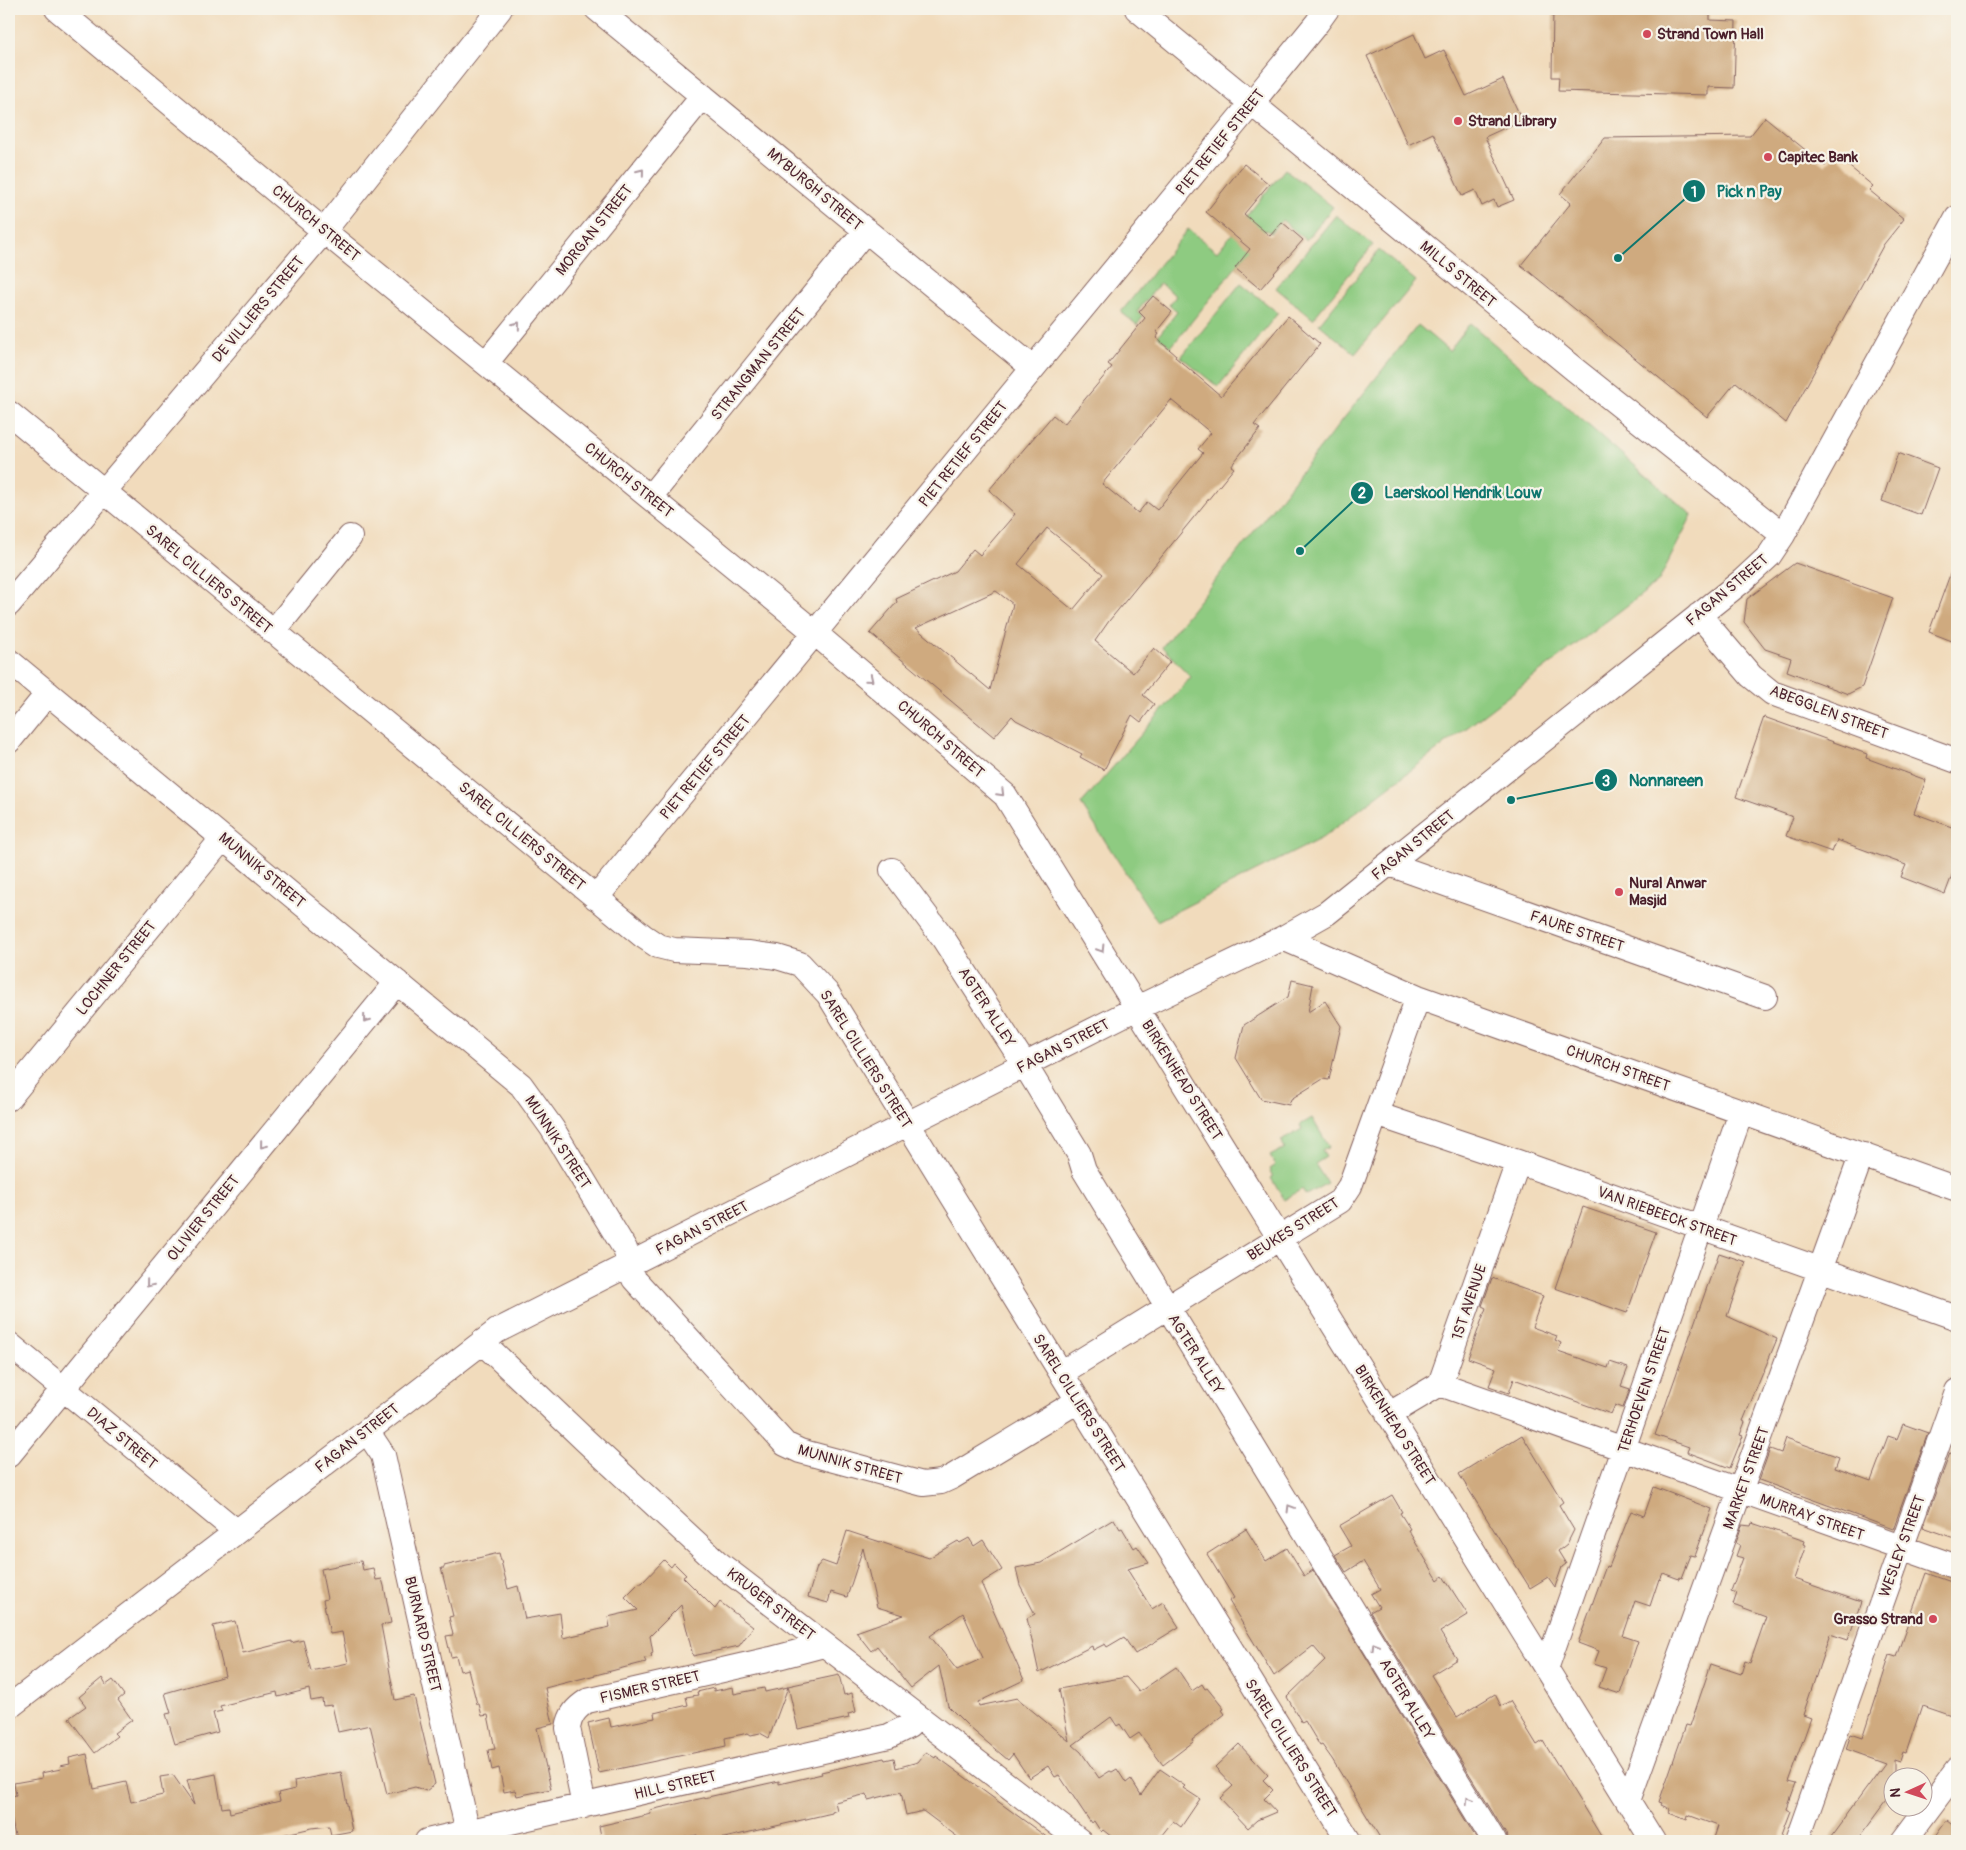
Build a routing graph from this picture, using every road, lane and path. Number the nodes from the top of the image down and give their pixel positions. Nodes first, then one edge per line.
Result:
1 (57, 9) edge
2 (500, 9) edge
3 (597, 9) edge
4 (1137, 9) edge
5 (1327, 9) edge
6 (703, 96) junction
7 (1251, 104) junction
8 (1957, 218) edge
9 (866, 230) junction
10 (324, 231) junction
11 (486, 363) junction
12 (1033, 368) junction
13 (9, 413) edge
14 (104, 491) junction
15 (650, 497) junction
16 (1783, 535) junction
17 (350, 537) dead end
18 (9, 604) edge
19 (1699, 615) junction
20 (274, 632) junction
21 (816, 634) junction
22 (9, 660) edge
23 (48, 693) junction
24 (9, 741) edge
25 (1957, 761) edge
26 (223, 838) junction
27 (1389, 864) junction
28 (892, 870) dead end
29 (596, 898) junction
30 (1283, 938) junction
31 (397, 982) junction
32 (1418, 997) junction
33 (1765, 997) dead end
34 (1137, 1008) junction
35 (1025, 1065) junction
36 (9, 1098) edge
37 (1744, 1113) junction
38 (1376, 1114) junction
39 (908, 1125) junction
40 (1864, 1156) junction
41 (1518, 1162) junction
42 (1957, 1189) edge
43 (1701, 1228) junction
44 (1279, 1238) junction
45 (629, 1264) junction
46 (1821, 1270) junction
47 (1168, 1307) junction
48 (1957, 1318) edge
49 (482, 1342) junction
50 (9, 1344) edge
51 (1061, 1373) junction
52 (1440, 1384) junction
53 (63, 1389) junction
54 (1957, 1392) edge
55 (1078, 1400) junction
56 (1388, 1414) junction
57 (367, 1431) junction
58 (1623, 1449) junction
59 (9, 1455) edge
60 (1741, 1492) junction
61 (236, 1532) junction
62 (1901, 1549) junction
63 (1957, 1567) edge
64 (824, 1645) junction
65 (1546, 1669) junction
66 (9, 1707) edge
67 (917, 1718) junction
68 (1957, 1770) edge
69 (1628, 1801) junction
70 (584, 1806) junction
71 (469, 1837) edge
72 (427, 1841) edge
73 (1080, 1841) edge
74 (1349, 1841) edge
75 (1494, 1841) edge
76 (1653, 1841) edge
77 (1797, 1841) edge
78 (1904, 1841) edge

1 - 10 street, CHURCH STREET
2 - 10 street, DE VILLIERS STREET
3 - 6 street, MYBURGH STREET
4 - 7 street, MILLS STREET
5 - 7 street, PIET RETIEF STREET
6 - 9 street, MYBURGH STREET
11 -> 6 street, MORGAN STREET
7 - 12 street, PIET RETIEF STREET
7 - 16 street, MILLS STREET
8 - 16 street, FAGAN STREET
9 - 12 street, MYBURGH STREET
9 - 15 street, STRANGMAN STREET
10 - 11 street, CHURCH STREET
10 - 14 street, DE VILLIERS STREET
11 - 15 street, CHURCH STREET
12 - 21 street, PIET RETIEF STREET
13 - 14 street, SAREL CILLIERS STREET
14 - 18 street, DE VILLIERS STREET
14 - 20 street, SAREL CILLIERS STREET
15 - 21 street, CHURCH STREET
16 - 19 street, FAGAN STREET
17 - 20 street
19 - 25 street, ABEGGLEN STREET
19 - 27 street, FAGAN STREET
20 - 29 street, SAREL CILLIERS STREET
21 - 29 street, PIET RETIEF STREET
21 -> 34 street, CHURCH STREET
22 - 23 street, MUNNIK STREET
23 - 24 street
23 - 26 street, MUNNIK STREET
26 - 31 street, MUNNIK STREET
26 - 36 street, LOCHNER STREET
27 - 30 street, FAGAN STREET
27 - 33 street, FAURE STREET
28 - 35 street, AGTER ALLEY
29 - 39 street, SAREL CILLIERS STREET
30 - 32 street, CHURCH STREET
30 - 34 street, FAGAN STREET
31 - 45 street, MUNNIK STREET
31 -> 53 street, OLIVIER STREET
32 - 37 street, CHURCH STREET
32 - 38 street, BEUKES STREET
34 - 35 street, FAGAN STREET
34 - 44 street, BIRKENHEAD STREET
35 - 39 street, FAGAN STREET
35 - 47 street, AGTER ALLEY
37 - 40 street, CHURCH STREET
37 - 43 street, TERHOEVEN STREET
38 - 41 street, VAN RIEBEECK STREET
38 - 44 street, BEUKES STREET
39 - 45 street, FAGAN STREET
39 - 51 street, SAREL CILLIERS STREET
40 - 42 street, CHURCH STREET
40 - 46 street, MARKET STREET
41 - 43 street, VAN RIEBEECK STREET
41 - 52 street, 1ST AVENUE
43 - 46 street, VAN RIEBEECK STREET
43 - 58 street, TERHOEVEN STREET
44 - 47 street, BEUKES STREET
44 - 56 street, BIRKENHEAD STREET
45 - 49 street, FAGAN STREET
45 - 55 street, MUNNIK STREET
46 - 48 street, VAN RIEBEECK STREET
46 - 60 street, MARKET STREET
47 - 51 street, BEUKES STREET
75 -> 47 street, AGTER ALLEY
49 - 57 street, FAGAN STREET
49 - 64 street, KRUGER STREET
50 - 53 street, DIAZ STREET
51 - 55 street, SAREL CILLIERS STREET
52 - 56 street
52 - 58 street, MURRAY STREET
53 - 59 street, OLIVIER STREET
53 - 61 street, DIAZ STREET
54 - 62 street, WESLEY STREET
55 - 74 street, SAREL CILLIERS STREET
56 - 65 street, BIRKENHEAD STREET
57 - 61 street, FAGAN STREET
57 - 71 street, BURNARD STREET
58 - 60 street, MURRAY STREET
58 - 65 street, TERHOEVEN STREET
60 - 62 street, MURRAY STREET
60 - 69 street, MARKET STREET
61 - 66 street, FAGAN STREET
62 - 63 street, MURRAY STREET
62 - 77 street, WESLEY STREET
64 - 67 street, KRUGER STREET
64 - 70 street, FISMER STREET
65 - 69 street, BIRKENHEAD STREET
67 - 70 street, HILL STREET
67 - 73 street, KRUGER STREET
68 - 78 street
69 - 76 street, BIRKENHEAD STREET
70 - 71 street, HILL STREET
71 - 72 street, HILL STREET

